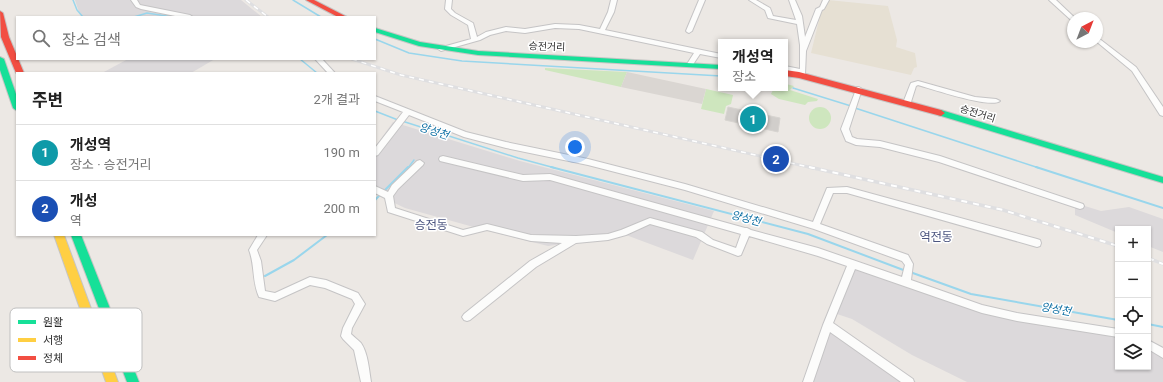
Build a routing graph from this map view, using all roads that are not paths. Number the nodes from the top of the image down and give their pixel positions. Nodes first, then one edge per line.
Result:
1 (134, 0) edge
2 (309, 0) edge
3 (449, 0) edge
4 (614, 0) edge
5 (702, 0) edge
6 (752, 0) edge
7 (792, 0) edge
8 (826, 0) edge
9 (1052, 0) edge
10 (0, 13) edge
11 (1067, 14) edge
12 (185, 16) edge
13 (342, 16) edge
14 (800, 23) junction
15 (376, 30) edge
16 (689, 30) dead end
17 (602, 32) junction
18 (474, 40) junction
19 (1103, 44) edge
20 (438, 49) junction
21 (804, 50) junction
22 (698, 52) junction
23 (718, 55) edge
24 (0, 60) edge
25 (319, 60) edge
26 (690, 64) junction
27 (718, 67) edge
28 (788, 69) edge
29 (20, 72) edge
30 (331, 72) edge
31 (788, 73) edge
32 (801, 73) junction
33 (859, 89) junction
34 (376, 98) edge
35 (996, 100) dead end
36 (907, 103) junction
37 (16, 105) edge
38 (408, 111) junction
39 (1163, 113) edge
40 (376, 152) edge
41 (443, 159) dead end
42 (420, 163) dead end
43 (1163, 180) edge
44 (382, 193) edge
45 (1080, 206) dead end
46 (664, 208) junction
47 (658, 222) junction
48 (815, 226) junction
49 (747, 231) junction
50 (60, 236) edge
51 (76, 236) edge
52 (262, 236) edge
53 (576, 240) junction
54 (1037, 243) dead end
55 (852, 265) junction
56 (907, 280) junction
57 (86, 308) edge
58 (104, 308) edge
59 (467, 317) dead end
60 (828, 325) junction
61 (1115, 333) edge
62 (1151, 346) edge
63 (1163, 353) edge
64 (108, 372) edge
65 (129, 372) edge
66 (112, 382) edge
67 (133, 382) edge
68 (366, 382) edge
69 (808, 382) edge
70 (909, 382) edge

1 - 12 street
2 - 13 main road
3 - 18 street
4 - 17 street
5 - 16 street
6 - 14 street
7 - 14 street
8 - 21 street
9 - 11 street
10 - 29 main road
14 - 21 street
15 - 20 main road, 승전거리
17 - 18 street
17 - 22 street
18 - 20 street
19 - 39 street
20 - 26 main road, 승전거리
21 - 32 street
22 - 23 street
22 - 26 street
24 - 37 main road
25 - 30 street
26 - 27 main road, 승전거리
28 - 32 street
31 - 32 main road, 승전거리
32 - 33 main road, 승전거리
33 - 36 main road, 승전거리
33 - 45 street
34 - 38 street
35 - 36 street
36 - 43 main road, 승전거리
38 - 40 street
38 - 48 street
41 - 46 street
42 - 44 street
44 - 53 street
46 - 47 street
46 - 49 street
47 - 49 street
47 - 53 street
48 - 54 street
48 - 56 street
49 - 55 street
50 - 57 main road
51 - 58 main road
52 - 68 street
53 - 59 street
55 - 56 street
55 - 60 street
56 - 61 street
60 - 69 street
60 - 70 street
62 - 63 street
64 - 66 main road
65 - 67 main road

